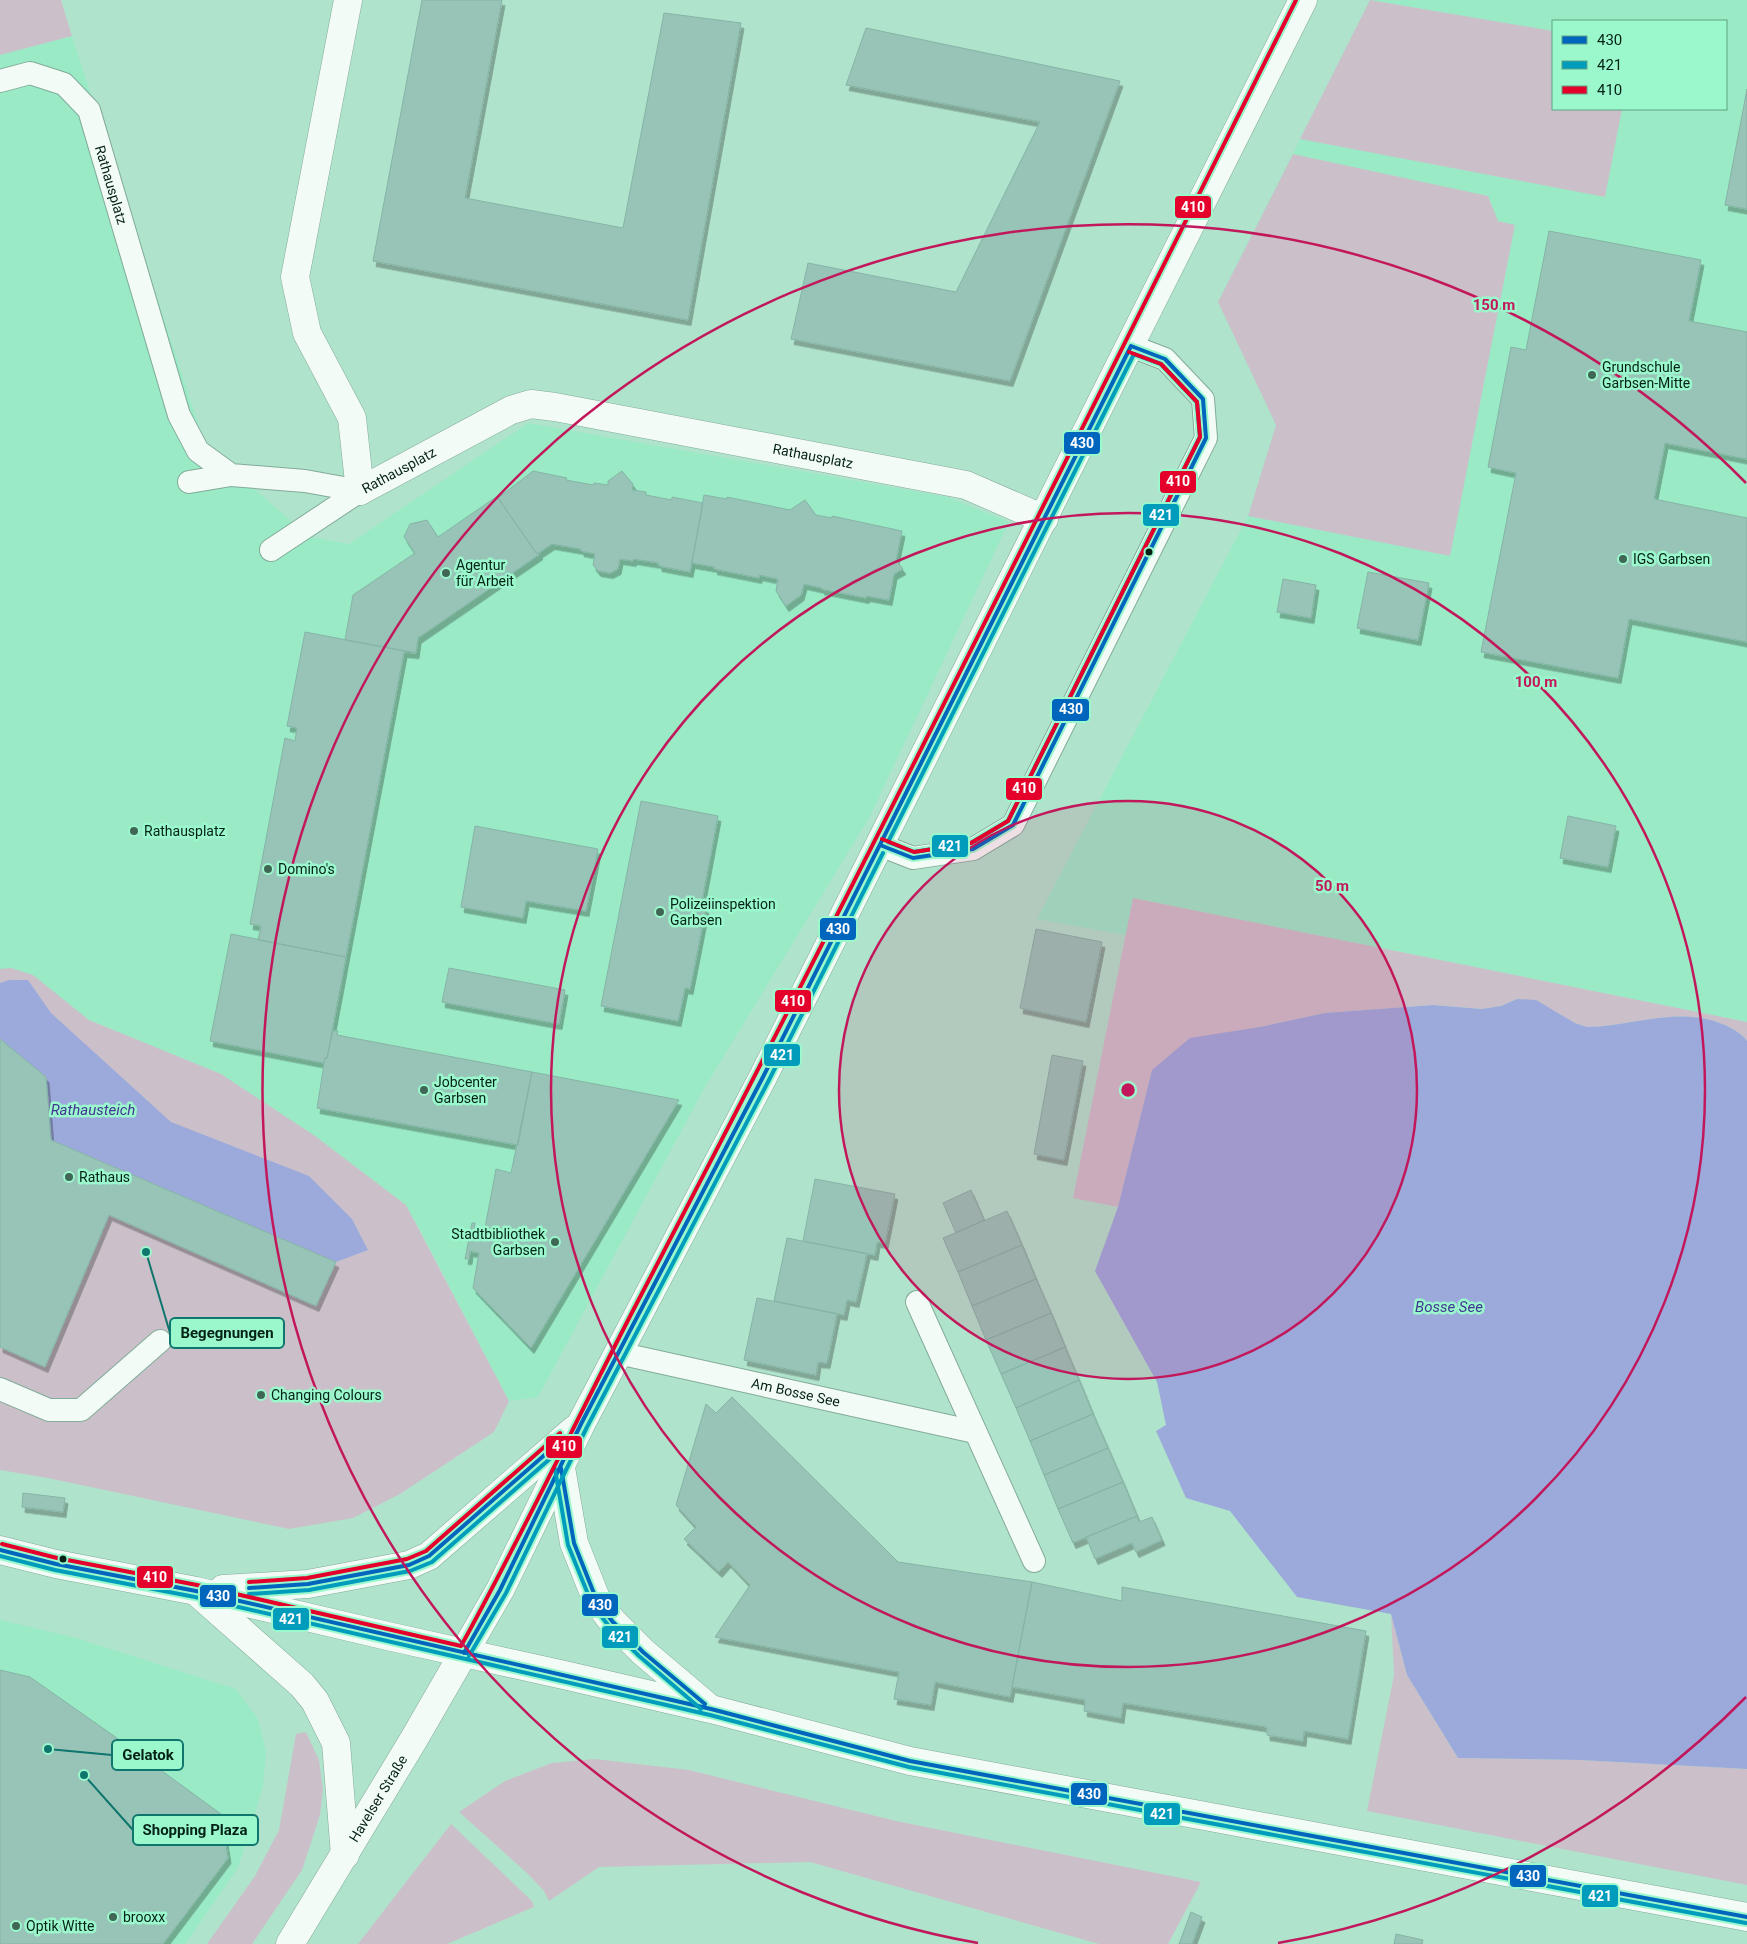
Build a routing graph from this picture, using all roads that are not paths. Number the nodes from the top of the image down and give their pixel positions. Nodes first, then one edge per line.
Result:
1 (348, 0) edge
2 (1303, 0) edge
3 (0, 81) edge
4 (1131, 346) junction
5 (231, 475) junction
6 (189, 482) dead end
7 (360, 491) junction
8 (1044, 519) junction
9 (272, 550) dead end
10 (880, 845) junction
11 (918, 1302) dead end
12 (160, 1340) dead end
13 (618, 1353) junction
14 (0, 1389) edge
15 (581, 1424) junction
16 (975, 1432) junction
17 (561, 1468) junction
18 (0, 1550) edge
19 (1034, 1561) dead end
20 (196, 1591) junction
21 (464, 1653) junction
22 (711, 1709) junction
23 (345, 1855) junction
24 (1747, 1917) edge
25 (290, 1944) edge

1 - 7 street
2 - 4 street, Havelser Straße
3 - 5 lane, Rathausplatz
4 - 8 street, Havelser Straße
4 - 10 lane
5 - 6 lane
5 - 7 lane, Rathausplatz
7 - 8 street, Rathausplatz
7 - 9 lane
8 - 10 street, Havelser Straße
10 - 13 street, Havelser Straße
11 - 16 lane
12 - 14 lane
13 - 15 street, Havelser Straße
13 - 16 lane, Am Bosse See
15 - 17 street, Havelser Straße
15 - 20 street
16 - 19 lane
17 - 21 street, Havelser Straße
17 - 22 street
18 - 20 street
20 - 21 street
20 - 23 street
21 - 22 street
21 - 23 street, Havelser Straße
22 - 24 street
23 - 25 street, Havelser Straße

